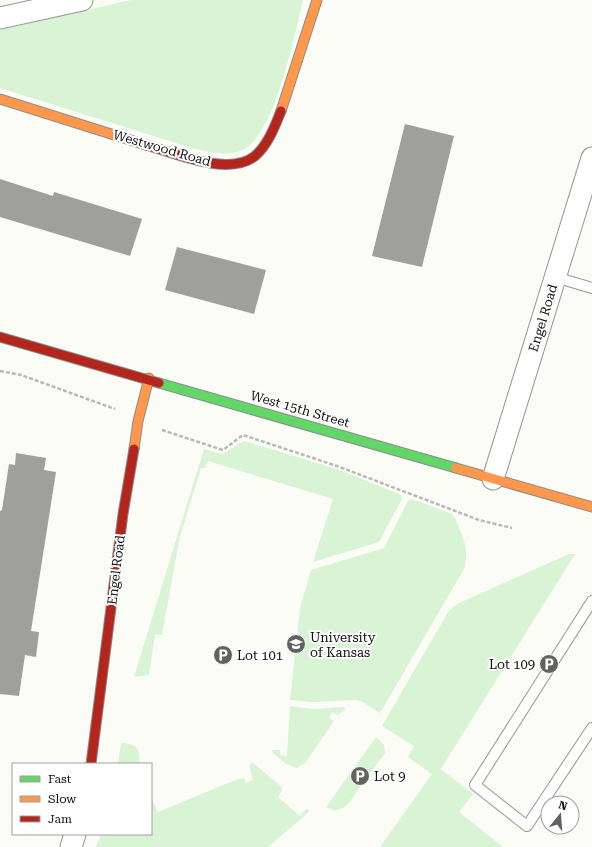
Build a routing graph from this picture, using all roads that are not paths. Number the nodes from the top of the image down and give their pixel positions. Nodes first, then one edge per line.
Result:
1 (82, 0) edge
2 (317, 0) edge
3 (0, 18) edge
4 (0, 99) edge
5 (592, 158) edge
6 (555, 277) junction
7 (592, 288) edge
8 (0, 337) edge
9 (149, 378) junction
10 (493, 479) junction
11 (592, 506) edge
12 (592, 601) edge
13 (592, 728) edge
14 (92, 763) edge
15 (75, 835) edge
16 (71, 847) edge

1 - 3 street
2 - 4 street, Westwood Road
5 - 6 street, Engel Road
6 - 7 lane
6 - 10 street, Engel Road
8 - 9 street, West 15th Street
9 - 10 street, West 15th Street
9 - 14 street, Engel Road
10 - 11 street, West 15th Street
12 - 13 lane
15 - 16 street

